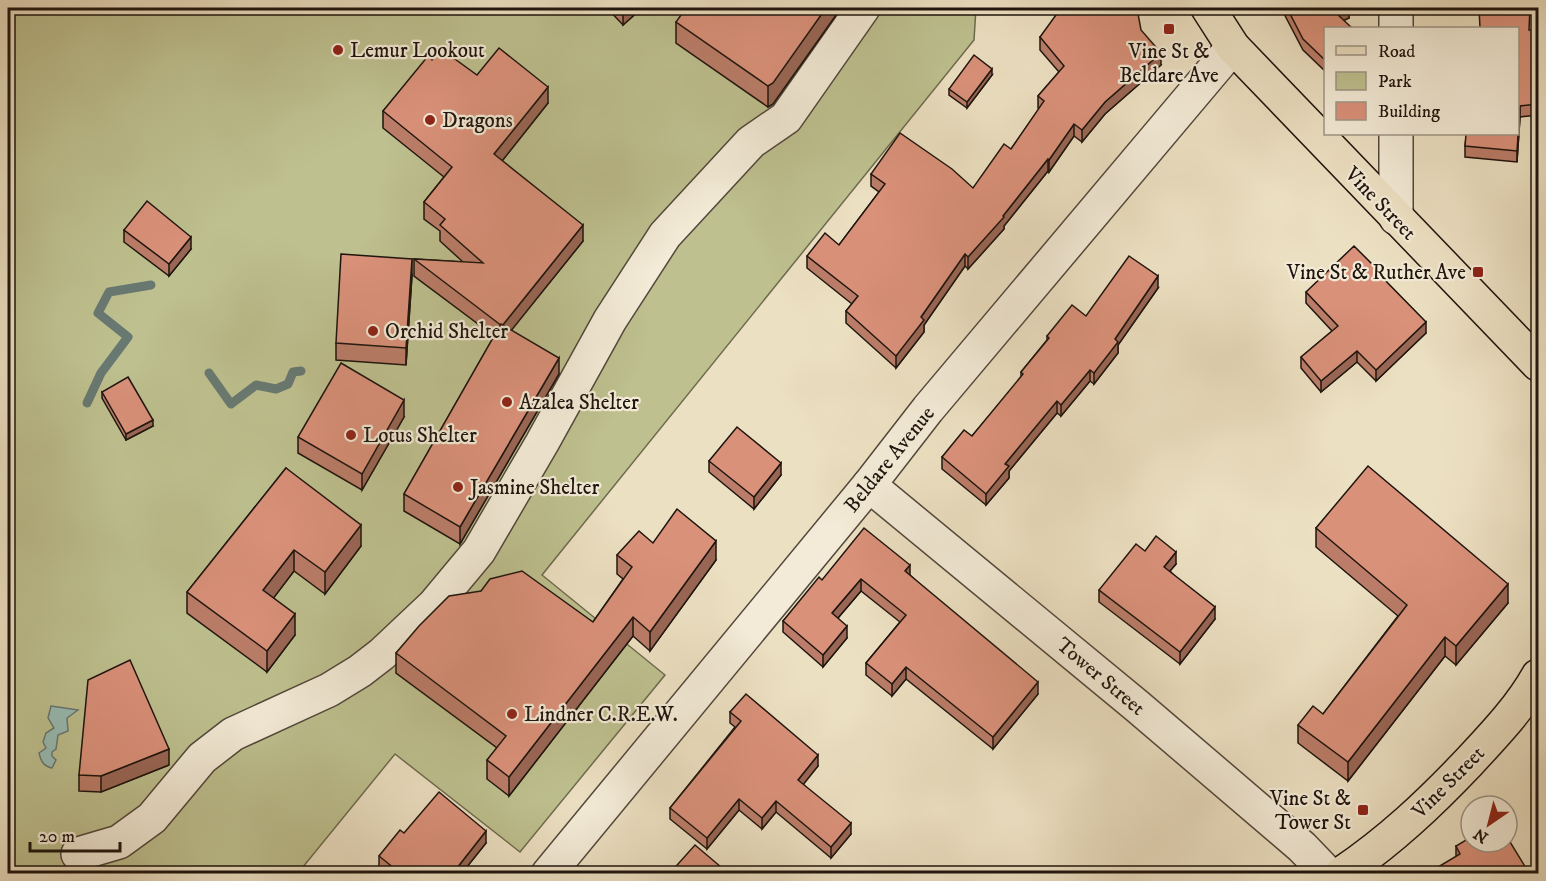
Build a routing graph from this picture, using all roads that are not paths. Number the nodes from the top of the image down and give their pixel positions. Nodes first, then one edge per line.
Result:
1 (863, 8) edge
2 (1208, 8) edge
3 (1396, 8) edge
4 (1396, 27) edge
5 (1233, 47) junction
6 (1396, 135) edge
7 (1396, 218) junction
8 (1539, 364) edge
9 (869, 485) junction
10 (1539, 676) edge
11 (78, 854) dead end
12 (548, 873) edge
13 (1328, 873) edge
14 (1341, 873) edge

1 - 11 street
2 - 5 main road, Vine Street
3 - 4 street
5 - 7 main road, Vine Street
5 - 9 street, Beldare Avenue
6 - 7 street
7 - 8 main road, Vine Street
9 - 12 street, Beldare Avenue
9 - 13 street, Tower Street
10 - 14 main road, Vine Street

